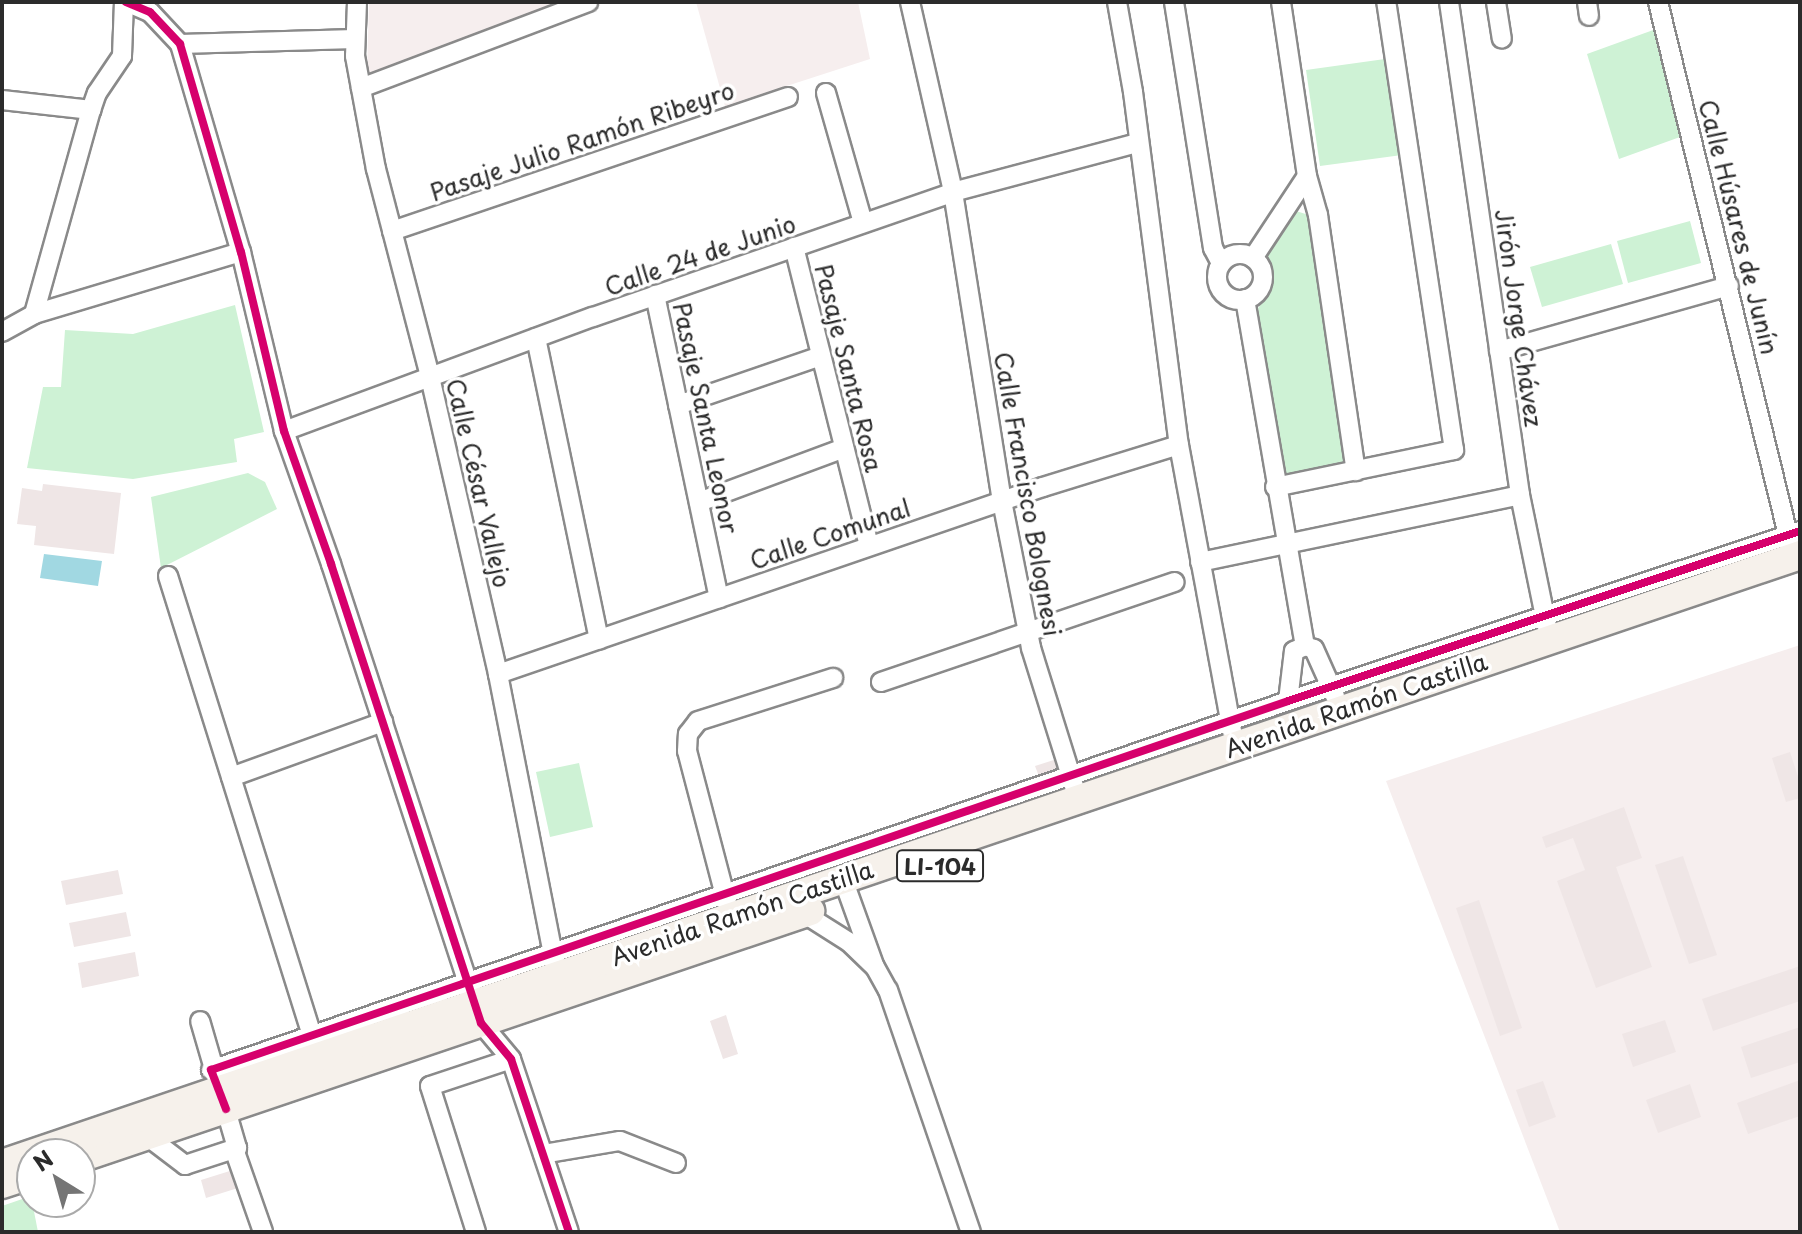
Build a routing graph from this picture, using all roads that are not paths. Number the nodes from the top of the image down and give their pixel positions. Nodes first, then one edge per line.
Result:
1 (125, 2) edge
2 (357, 2) edge
3 (910, 2) edge
4 (1117, 2) edge
5 (1174, 2) edge
6 (1281, 2) edge
7 (1386, 2) edge
8 (1449, 2) edge
9 (1496, 2) edge
10 (1658, 2) edge
11 (583, 3) edge
12 (355, 39) junction
13 (1502, 39) dead end
14 (180, 44) junction
15 (361, 88) junction
16 (826, 93) dead end
17 (788, 97) dead end
18 (2, 100) edge
19 (91, 110) junction
20 (1137, 143) junction
21 (1307, 176) junction
22 (953, 192) junction
23 (863, 223) junction
24 (392, 231) junction
25 (794, 247) junction
26 (241, 252) junction
27 (1253, 258) junction
28 (1221, 263) junction
29 (1729, 286) junction
30 (655, 295) junction
31 (1245, 299) junction
32 (34, 314) junction
33 (2, 332) edge
34 (536, 338) junction
35 (1499, 351) junction
36 (821, 356) junction
37 (430, 377) junction
38 (678, 405) junction
39 (284, 431) junction
40 (1179, 445) junction
41 (844, 448) junction
42 (1356, 471) junction
43 (1275, 487) junction
44 (1520, 495) junction
45 (1002, 501) junction
46 (699, 502) junction
47 (1285, 544) junction
48 (869, 546) junction
49 (1796, 550) edge
50 (1200, 562) junction
51 (168, 576) dead end
52 (1174, 582) dead end
53 (719, 598) junction
54 (1547, 628) junction
55 (1028, 633) junction
56 (599, 639) junction
57 (1305, 646) junction
58 (498, 674) junction
59 (833, 678) dead end
60 (881, 682) dead end
61 (1336, 698) junction
62 (1288, 701) junction
63 (383, 722) junction
64 (1232, 735) junction
65 (231, 777) junction
66 (1075, 788) junction
67 (917, 842) junction
68 (847, 888) junction
69 (728, 906) junction
70 (803, 913) junction
71 (555, 965) junction
72 (875, 967) junction
73 (474, 1003) junction
74 (200, 1021) dead end
75 (315, 1047) junction
76 (511, 1059) junction
77 (219, 1090) junction
78 (147, 1136) junction
79 (234, 1149) junction
80 (96, 1153) edge
81 (543, 1154) junction
82 (676, 1163) dead end
83 (2, 1164) edge
84 (263, 1232) edge
85 (476, 1232) edge
86 (569, 1232) edge
87 (971, 1232) edge

1 - 14 street
1 - 19 street
2 - 12 street, Calle César Vallejo
3 - 22 street, Calle Francisco Bolognesi
4 - 20 street
5 - 28 street
6 - 21 street
7 - 42 street
8 - 35 street, Jirón Jorge Chávez
9 - 13 street
10 - 29 street, Calle Húsares de Junín
11 - 15 street
12 - 14 street
12 - 15 street, Calle César Vallejo
14 - 26 street
15 - 24 street, Calle César Vallejo
16 - 23 street
17 - 24 street, Pasaje Julio Ramón Ribeyro
18 - 19 street
19 - 32 street
20 - 22 street, Calle 24 de Junio
20 - 40 street
21 - 27 street
21 - 42 street
22 - 23 street, Calle 24 de Junio
22 - 45 street, Calle Francisco Bolognesi
23 - 25 street, Calle 24 de Junio
24 - 37 street, Calle César Vallejo
25 - 30 street, Calle 24 de Junio
25 - 36 street, Pasaje Santa Rosa
26 - 32 street
26 - 39 street
27 - 28 street
27 - 31 street
28 - 31 street
29 - 35 street
29 - 49 street, Calle Húsares de Junín
30 - 34 street, Calle 24 de Junio
30 - 38 street, Pasaje Santa Leonor
31 - 43 street
32 - 33 street
34 - 37 street, Calle 24 de Junio
34 - 56 street
35 - 44 street, Jirón Jorge Chávez
36 - 38 street
36 - 41 street, Pasaje Santa Rosa
37 - 39 street, Calle 24 de Junio
37 - 58 street, Calle César Vallejo
38 - 46 street, Pasaje Santa Leonor
39 - 63 street
40 - 45 street, Calle Comunal
40 - 50 street
41 - 46 street
41 - 48 street, Pasaje Santa Rosa
42 - 43 street
43 - 47 street
44 - 47 street
44 - 54 street, Jirón Jorge Chávez
45 - 48 street, Calle Comunal
45 - 55 street, Calle Francisco Bolognesi
46 - 53 street, Pasaje Santa Leonor
47 - 50 street
47 - 57 street
48 - 53 street, Calle Comunal
49 - 54 highway, Avenida Ramón Castilla / LI-104
49 - 68 highway, Avenida Ramón Castilla / LI-104
50 - 64 street
51 - 65 street
52 - 55 street
53 - 56 street, Calle Comunal
54 - 61 highway, Avenida Ramón Castilla / LI-104
55 - 60 street
55 - 66 street, Calle Francisco Bolognesi
56 - 58 street, Calle Comunal
57 - 61 street
57 - 62 street
58 - 71 street, Calle César Vallejo
59 - 69 street
61 - 62 street
61 - 64 highway, Avenida Ramón Castilla / LI-104
62 - 64 street
63 - 65 street
63 - 73 street
64 - 66 highway, Avenida Ramón Castilla / LI-104
65 - 75 street
66 - 67 highway, Avenida Ramón Castilla / LI-104
67 - 68 highway, Avenida Ramón Castilla / LI-104
67 - 69 street
68 - 69 highway, Avenida Ramón Castilla / LI-104
68 - 70 highway, Avenida Ramón Castilla / LI-104
68 - 72 street
69 - 71 highway, Avenida Ramón Castilla / LI-104
70 - 72 street
70 - 73 highway, Avenida Ramón Castilla / LI-104
71 - 73 highway, Avenida Ramón Castilla / LI-104
72 - 87 street
73 - 75 highway, Avenida Ramón Castilla / LI-104
73 - 76 street
73 - 77 highway, Avenida Ramón Castilla / LI-104
74 - 77 street
75 - 77 highway, Avenida Ramón Castilla / LI-104
76 - 81 street
76 - 85 street
77 - 78 highway, Avenida Ramón Castilla / LI-104
77 - 79 street
77 - 83 highway, Avenida Ramón Castilla / LI-104
78 - 79 street
78 - 80 highway, Avenida Ramón Castilla / LI-104
79 - 84 street
81 - 82 street
81 - 86 street

